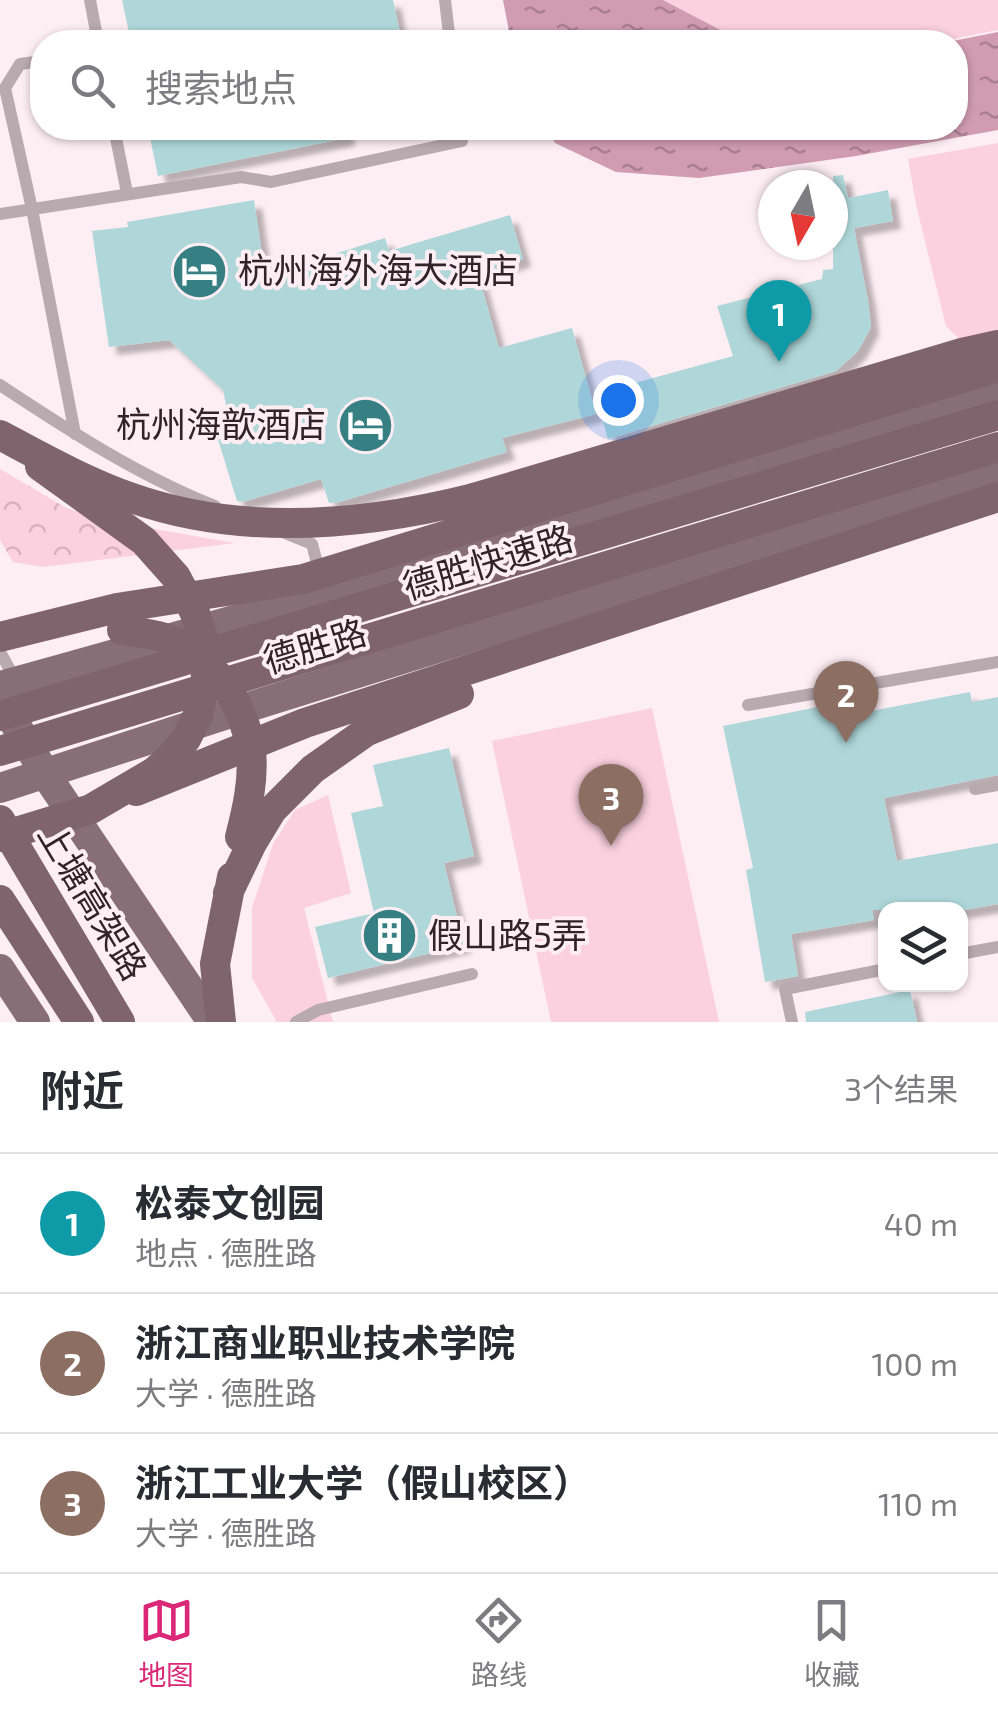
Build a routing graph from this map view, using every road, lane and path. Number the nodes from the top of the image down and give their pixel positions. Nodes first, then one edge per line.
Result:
1 (90, 0) edge
2 (445, 0) edge
3 (96, 30) edge
4 (449, 30) edge
5 (30, 63) edge
6 (116, 140) edge
7 (462, 140) edge
8 (127, 194) junction
9 (32, 209) junction
10 (0, 214) edge
11 (998, 345) edge
12 (998, 367) edge
13 (0, 385) edge
14 (998, 390) edge
15 (998, 414) edge
16 (76, 434) junction
17 (0, 436) edge
18 (998, 447) edge
19 (998, 473) edge
20 (998, 498) edge
21 (998, 515) edge
22 (325, 594) junction
23 (52, 625) junction
24 (208, 628) junction
25 (0, 637) edge
26 (0, 652) edge
27 (998, 662) edge
28 (5, 689) edge
29 (254, 705) junction
30 (748, 705) dead end
31 (0, 716) edge
32 (0, 751) edge
33 (46, 775) junction
34 (998, 785) edge
35 (0, 788) edge
36 (974, 789) dead end
37 (92, 809) junction
38 (0, 820) edge
39 (0, 836) edge
40 (228, 893) junction
41 (0, 900) edge
42 (998, 946) edge
43 (968, 952) edge
44 (0, 969) edge
45 (878, 971) edge
46 (472, 974) dead end
47 (35, 1022) edge
48 (79, 1022) edge
49 (120, 1022) edge
50 (212, 1022) edge
51 (220, 1022) edge
52 (296, 1022) edge
53 (792, 1022) edge

1 - 3 lane
2 - 4 lane
5 - 9 lane
6 - 8 lane
7 - 8 lane
8 - 9 lane
9 - 10 lane
9 - 16 lane
11 - 17 highway, bridge
12 - 23 highway, bridge
13 - 16 lane
14 - 22 main road, 德胜路
15 - 31 highway, 德胜快速路, bridge
16 - 22 lane
17 - 37 highway, bridge
18 - 32 highway, 德胜快速路, bridge
19 - 29 main road, 德胜路
20 - 37 highway, bridge
21 - 40 highway
22 - 24 main road, 德胜路
23 - 25 highway, bridge
23 - 40 highway, bridge
24 - 28 main road, 德胜路
24 - 29 lane
26 - 28 lane
27 - 30 lane
28 - 33 main road
29 - 33 main road, 德胜路
33 - 35 main road, 德胜路
33 - 50 main road
34 - 36 lane
37 - 39 highway, bridge
38 - 49 highway, 上塘高架路
40 - 51 highway
41 - 48 highway, 上塘高架路
42 - 43 lane
44 - 47 main road
45 - 53 lane
46 - 52 lane

